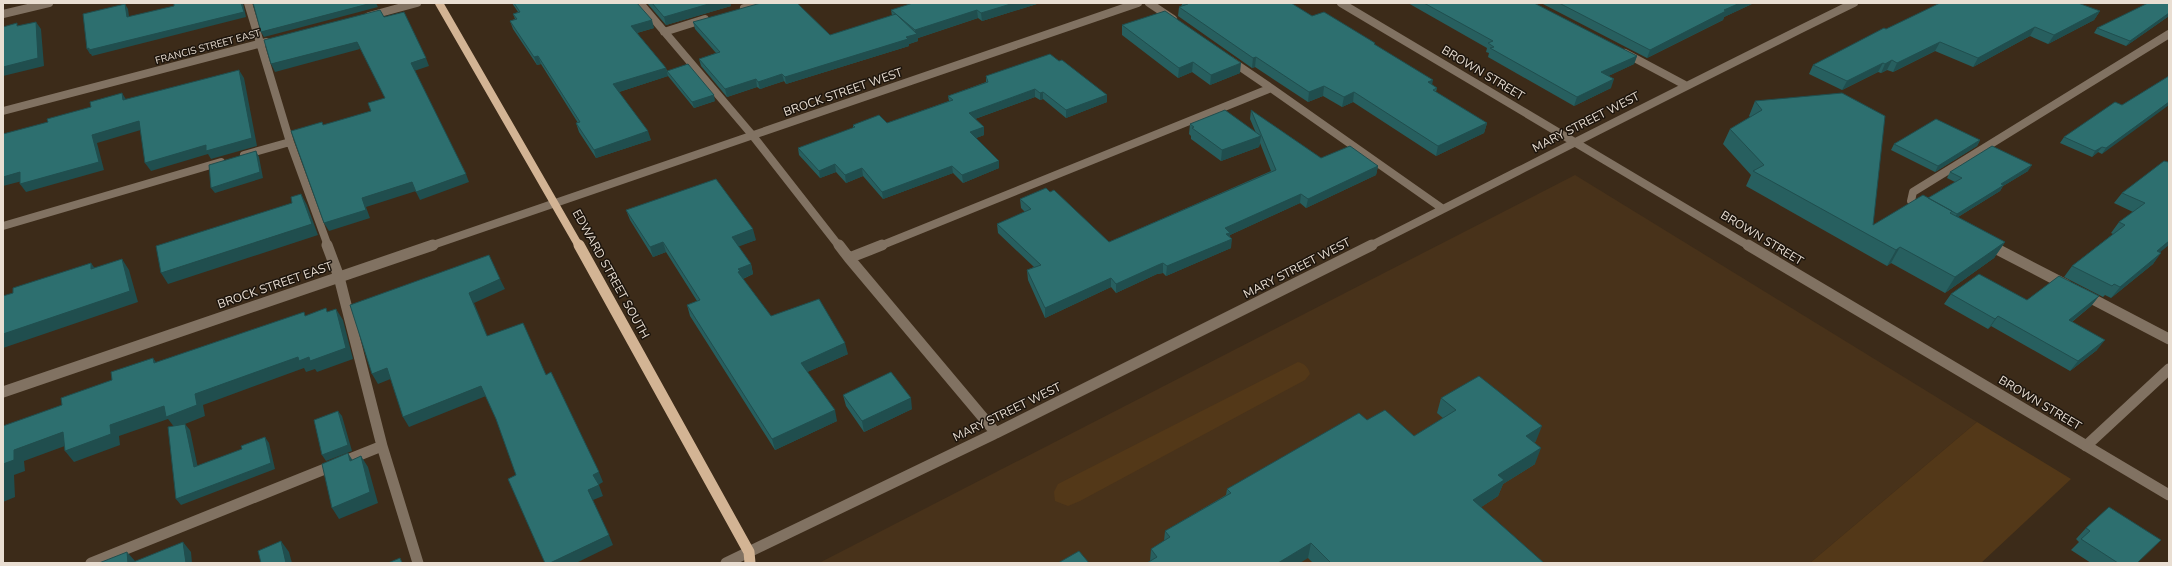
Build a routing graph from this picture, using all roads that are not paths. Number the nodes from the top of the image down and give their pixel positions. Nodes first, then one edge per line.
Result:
1 (49, 3) edge
2 (248, 3) edge
3 (417, 3) edge
4 (439, 3) edge
5 (640, 3) edge
6 (761, 3) edge
7 (1138, 3) edge
8 (1149, 3) edge
9 (1341, 3) edge
10 (1854, 3) edge
11 (738, 10) edge
12 (3, 14) edge
13 (716, 16) edge
14 (358, 19) edge
15 (1181, 25) edge
16 (664, 32) junction
17 (2169, 34) edge
18 (275, 40) edge
19 (260, 44) junction
20 (1614, 48) edge
21 (1226, 57) edge
22 (1685, 85) junction
23 (1271, 88) junction
24 (3, 110) edge
25 (753, 136) junction
26 (290, 142) junction
27 (1575, 143) junction
28 (556, 204) junction
29 (1444, 209) junction
30 (1934, 216) edge
31 (3, 226) edge
32 (1982, 241) edge
33 (849, 258) junction
34 (339, 277) junction
35 (2169, 339) edge
36 (2169, 369) edge
37 (3, 392) edge
38 (996, 433) junction
39 (382, 446) junction
40 (2086, 446) junction
41 (2169, 495) edge
42 (749, 558) edge
43 (91, 563) edge
44 (418, 563) edge
45 (726, 563) edge

1 - 12 street
2 - 19 street
3 - 14 street
4 - 28 main road, EDWARD STREET SOUTH
5 - 16 street
6 - 11 street
7 - 25 street, BROCK STREET WEST
8 - 15 street
9 - 27 street, BROWN STREET
10 - 22 street, MARY STREET WEST
13 - 16 street
16 - 25 street
17 - 30 street
18 - 19 street, FRANCIS STREET EAST
19 - 24 street, FRANCIS STREET EAST
19 - 26 street
20 - 22 street
21 - 23 street
22 - 27 street, MARY STREET WEST
23 - 29 street
23 - 33 street
25 - 28 street, BROCK STREET WEST
25 - 33 street
26 - 31 street
26 - 34 street
27 - 29 street, MARY STREET WEST
27 - 40 street, BROWN STREET
28 - 34 street, BROCK STREET EAST
28 - 42 main road, EDWARD STREET SOUTH
29 - 38 street, MARY STREET WEST
32 - 35 street
33 - 38 street
34 - 37 street, BROCK STREET EAST
34 - 39 street
36 - 40 street
38 - 42 street, MARY STREET WEST
39 - 43 street
39 - 44 street
40 - 41 street, BROWN STREET
42 - 45 street, MARY STREET WEST

